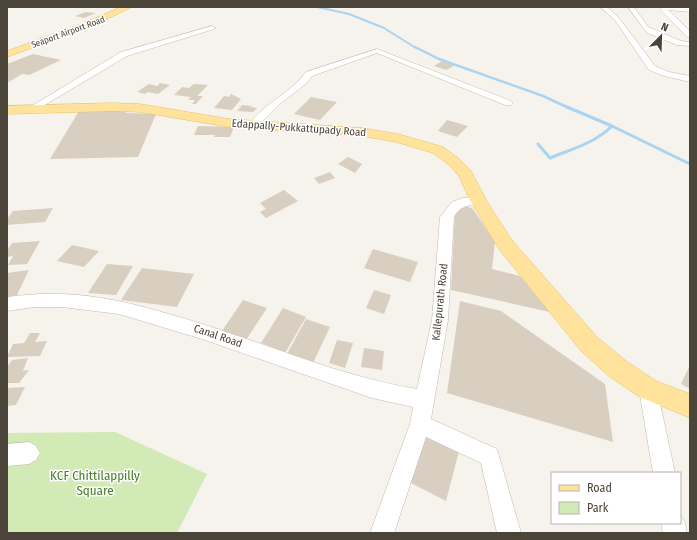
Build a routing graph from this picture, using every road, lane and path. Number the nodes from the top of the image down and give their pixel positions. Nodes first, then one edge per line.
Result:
1 (120, 7) edge
2 (128, 7) edge
3 (605, 9) edge
4 (628, 10) edge
5 (690, 10) edge
6 (212, 28) dead end
7 (690, 35) edge
8 (690, 44) edge
9 (7, 50) edge
10 (7, 54) edge
11 (690, 79) edge
12 (508, 103) dead end
13 (7, 110) edge
14 (30, 110) junction
15 (254, 124) junction
16 (478, 200) junction
17 (7, 304) edge
18 (648, 389) junction
19 (425, 400) junction
20 (690, 406) edge
21 (420, 424) junction
22 (29, 453) dead end
23 (7, 455) edge
24 (664, 472) edge
25 (382, 533) edge
26 (509, 533) edge

1 - 9 main road, Seaport Airport Road
2 - 10 main road, Seaport Airport Road
3 - 4 street
3 - 11 street
4 - 8 street
5 - 7 street
6 - 14 street
12 - 15 street
13 - 14 main road, Edappally-Pukkattupady Road
14 - 15 main road, Edappally-Pukkattupady Road
15 - 16 main road, Edappally-Pukkattupady Road
16 - 18 main road, Edappally-Pukkattupady Road
16 - 19 street, Kallepurath Road
17 - 19 street, Canal Road
18 - 20 main road, Edappally-Pukkattupady Road
18 - 24 street
19 - 21 street, Kallepurath Road
21 - 25 street, Kallepurath Road
21 - 26 street
22 - 23 street

